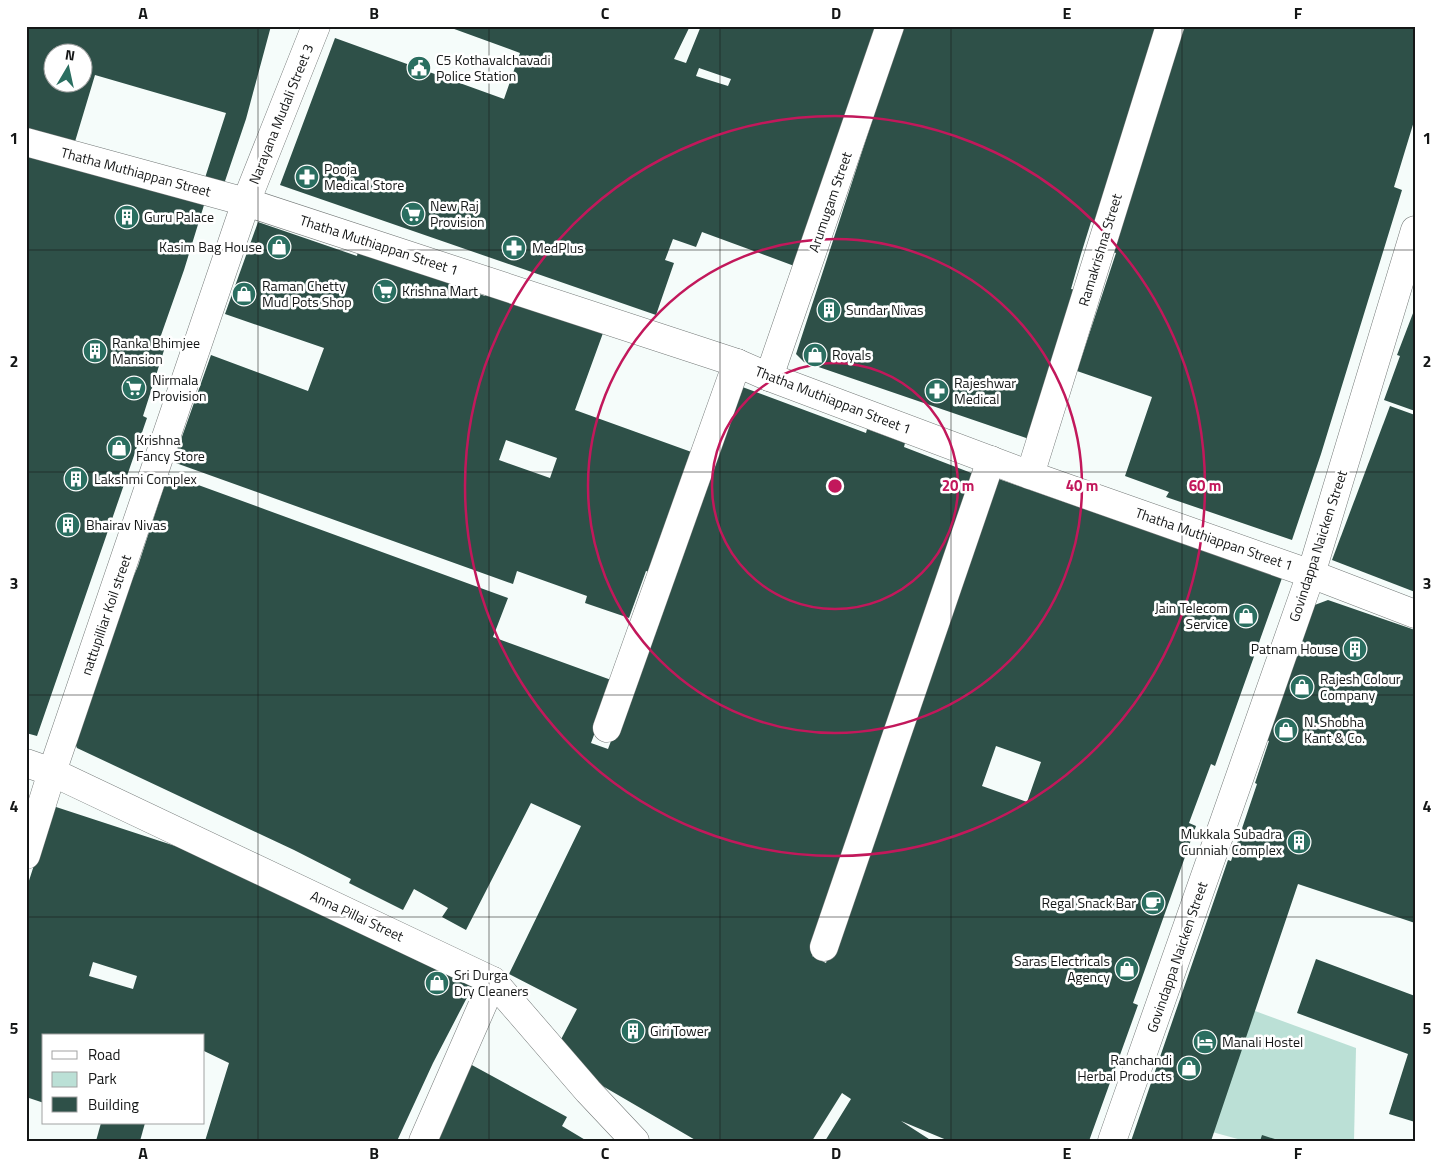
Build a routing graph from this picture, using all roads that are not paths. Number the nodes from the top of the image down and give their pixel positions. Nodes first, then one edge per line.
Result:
1 (316, 26) edge
2 (890, 26) edge
3 (1170, 26) edge
4 (26, 142) edge
5 (246, 202) junction
6 (1415, 230) edge
7 (737, 363) junction
8 (769, 377) junction
9 (991, 460) junction
10 (1030, 474) junction
11 (1311, 574) junction
12 (1415, 614) edge
13 (607, 728) dead end
14 (26, 763) edge
15 (52, 772) junction
16 (26, 854) edge
17 (824, 947) dead end
18 (493, 981) junction
19 (424, 1141) edge
20 (635, 1141) edge
21 (1112, 1141) edge

1 - 5 street, Narayana Mudali Street 3
2 - 8 street, Arumugam Street
3 - 10 street, Ramakrishna Street
4 - 5 street, Thatha Muthiappan Street
5 - 7 street, Thatha Muthiappan Street 1
5 - 15 street, nattupilliar Koil street
6 - 11 street, Govindappa Naicken Street
7 - 8 street, Thatha Muthiappan Street 1
7 - 13 street
8 - 9 street, Thatha Muthiappan Street 1
9 - 10 street, Thatha Muthiappan Street 1
9 - 17 street
10 - 11 street, Thatha Muthiappan Street 1
11 - 12 street, Thatha Muthiappan Street 1
11 - 21 street, Govindappa Naicken Street
14 - 15 street, Anna Pillai Street
15 - 16 street, nattupilliar Koil street
15 - 18 street, Anna Pillai Street
18 - 19 street
18 - 20 street, Anna Pillai Street

